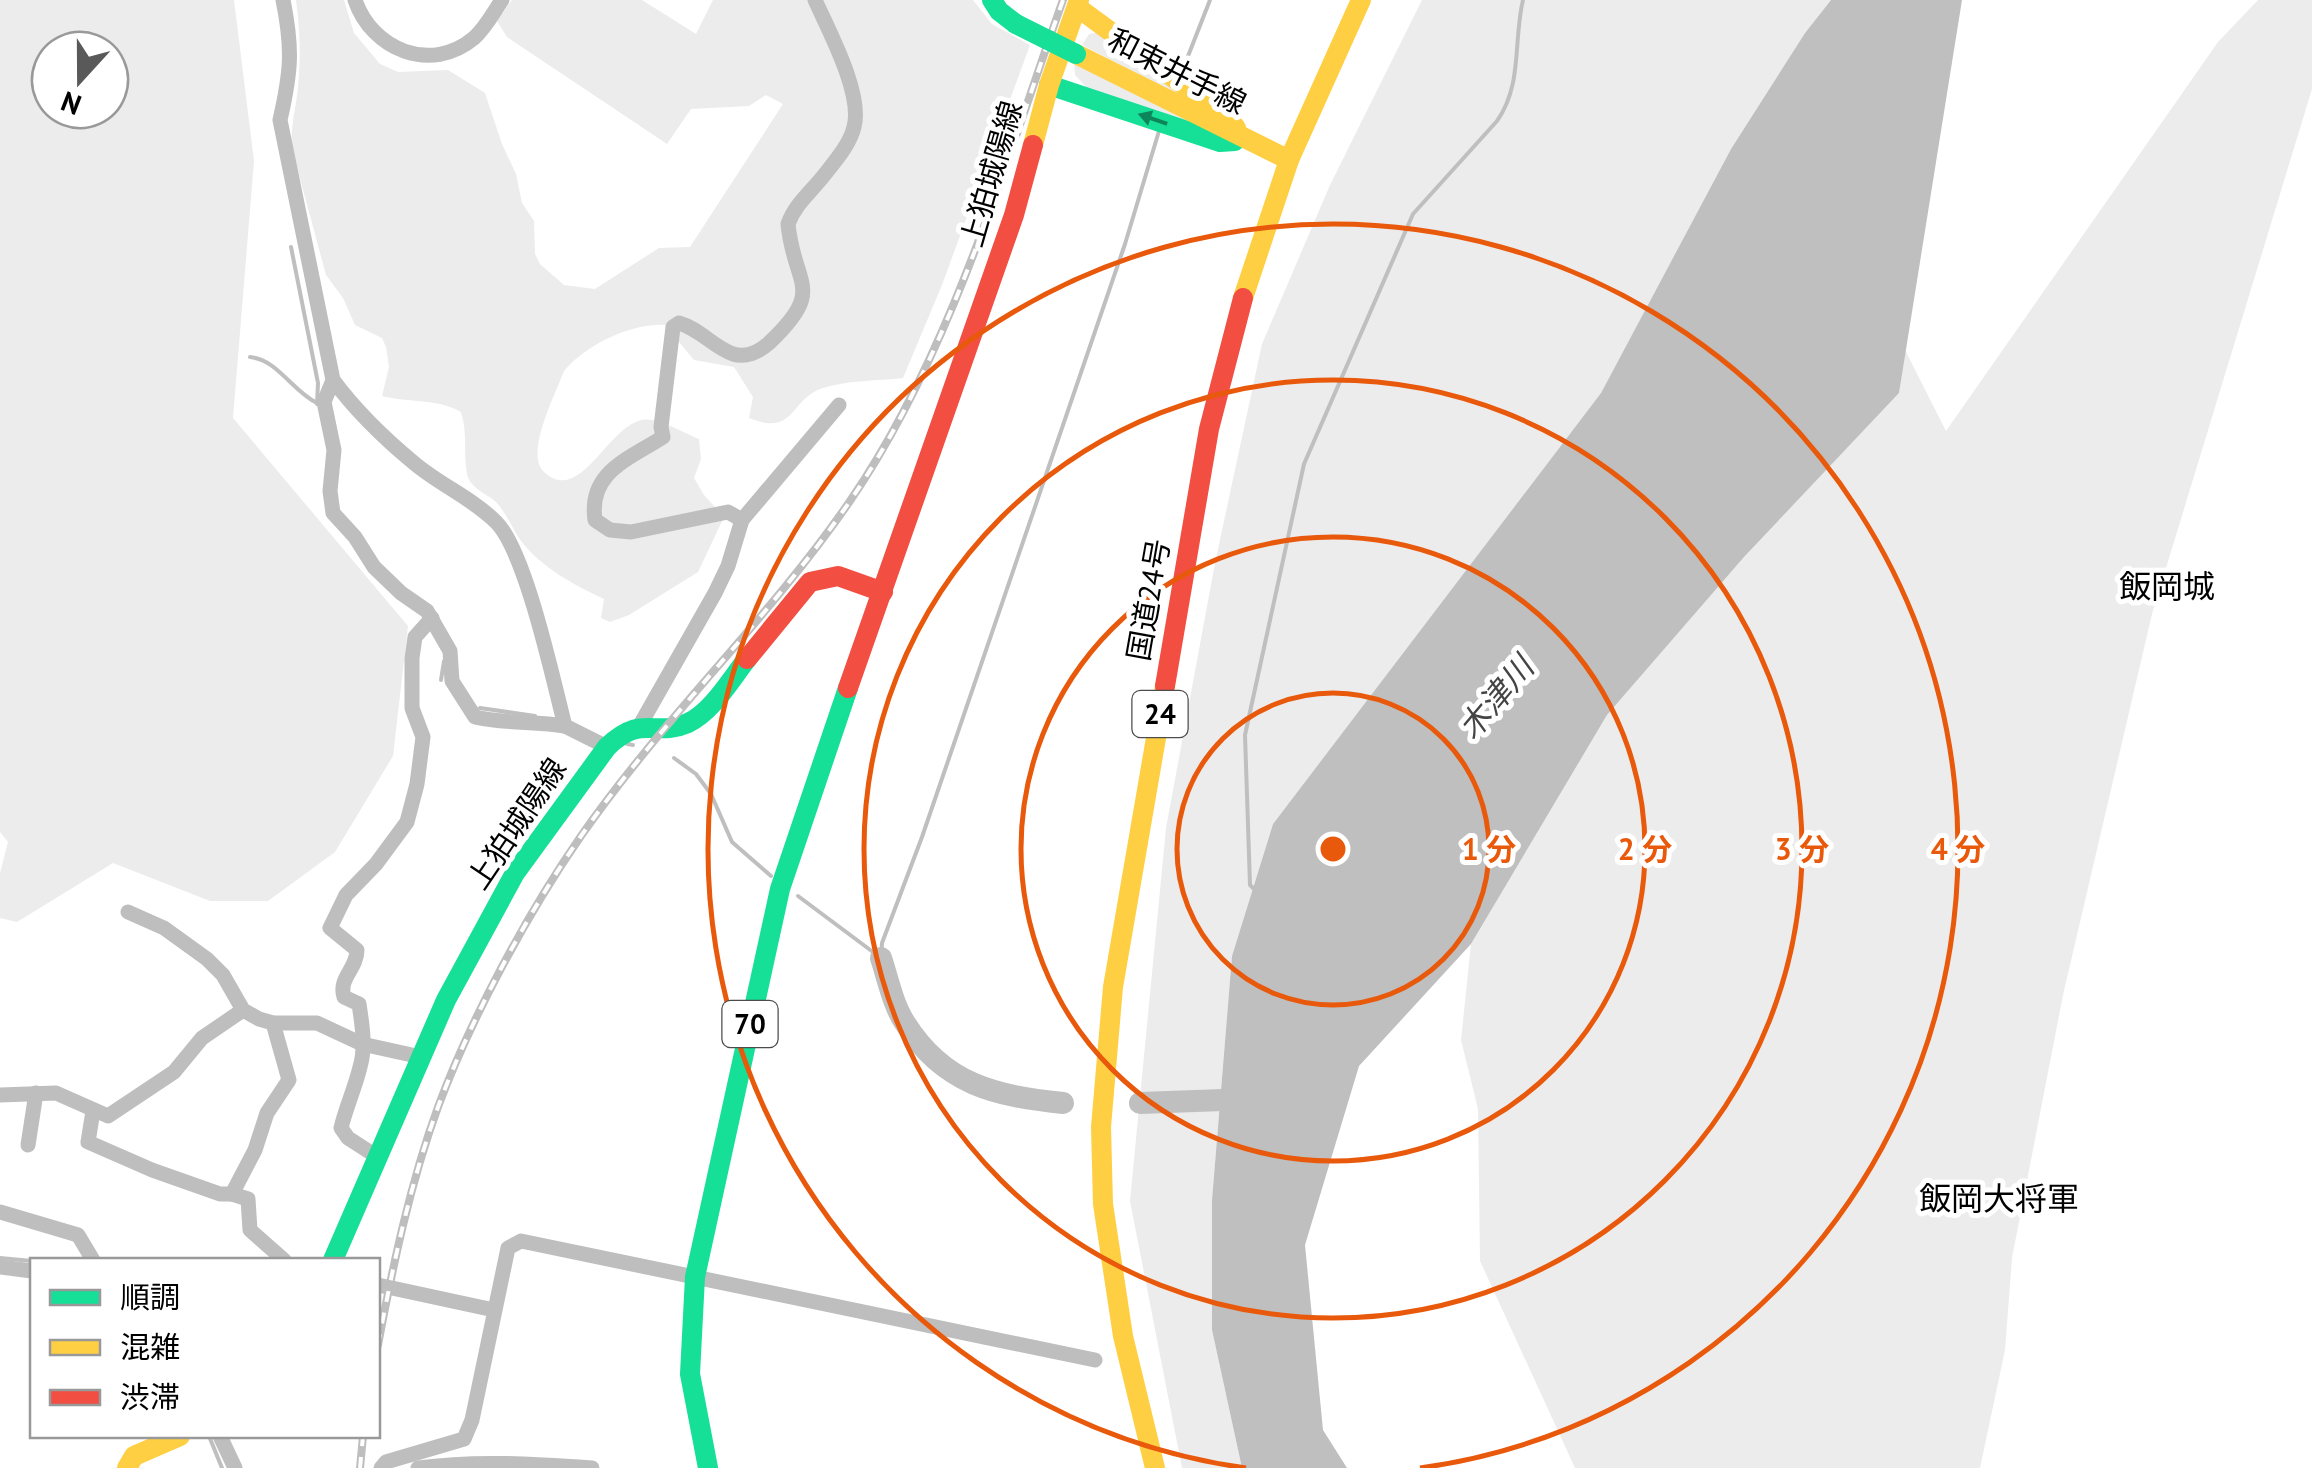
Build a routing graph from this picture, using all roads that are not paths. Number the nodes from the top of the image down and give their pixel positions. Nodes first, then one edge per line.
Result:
1 (283, 0) edge
2 (355, 0) edge
3 (502, 0) edge
4 (815, 0) edge
5 (992, 0) edge
6 (1362, 0) edge
7 (1078, 4) edge
8 (1049, 85) junction
9 (1247, 141) junction
10 (1289, 160) junction
11 (333, 380) junction
12 (839, 405) dead end
13 (742, 520) junction
14 (883, 592) junction
15 (432, 618) junction
16 (640, 725) junction
17 (565, 726) junction
18 (607, 747) junction
19 (128, 912) dead end
20 (243, 1010) junction
21 (273, 1024) junction
22 (362, 1044) junction
23 (422, 1058) junction
24 (36, 1094) junction
25 (0, 1095) edge
26 (93, 1111) junction
27 (28, 1145) dead end
28 (379, 1158) junction
29 (232, 1194) junction
30 (0, 1212) edge
31 (92, 1258) edge
32 (282, 1258) edge
33 (333, 1258) edge
34 (0, 1267) edge
35 (30, 1271) edge
36 (694, 1277) junction
37 (380, 1286) edge
38 (494, 1310) junction
39 (1095, 1360) dead end
40 (175, 1438) edge
41 (221, 1438) edge
42 (128, 1468) edge
43 (236, 1468) edge
44 (381, 1468) edge
45 (418, 1468) edge
46 (592, 1468) edge
47 (708, 1468) edge
48 (1155, 1468) edge

1 - 11 street
2 - 3 street
4 - 13 street
5 - 9 main road, 和束井手線, bridge
6 - 10 main road, 国道24号 / 24
7 - 8 main road, 上狛城陽線 / 70
7 - 9 main road
9 -> 8 main road
8 - 14 main road, 上狛城陽線 / 70
9 - 10 main road, 和束井手線
10 - 48 main road, 国道24号 / 24
11 - 15 street
11 - 17 street
12 - 13 street
13 - 16 street
14 - 16 main road, 上狛城陽線
14 - 36 main road, 上狛城陽線 / 70
15 - 17 street
15 - 22 street
16 - 18 main road, 上狛城陽線
17 - 18 street
18 - 23 main road, 上狛城陽線
19 - 20 street
20 - 21 street
20 - 26 street
21 - 22 street
21 - 29 street
22 - 23 street
22 - 28 street
23 - 28 main road, 上狛城陽線
24 - 25 street
24 - 26 street
24 - 27 street
26 - 29 street
28 - 33 main road, 上狛城陽線
29 - 32 street
30 - 31 street
34 - 35 street
36 - 38 street
36 - 39 street
36 - 47 main road, 上狛城陽線 / 70
37 - 38 street
38 - 44 street
40 - 42 main road
41 - 43 street
45 - 46 street

